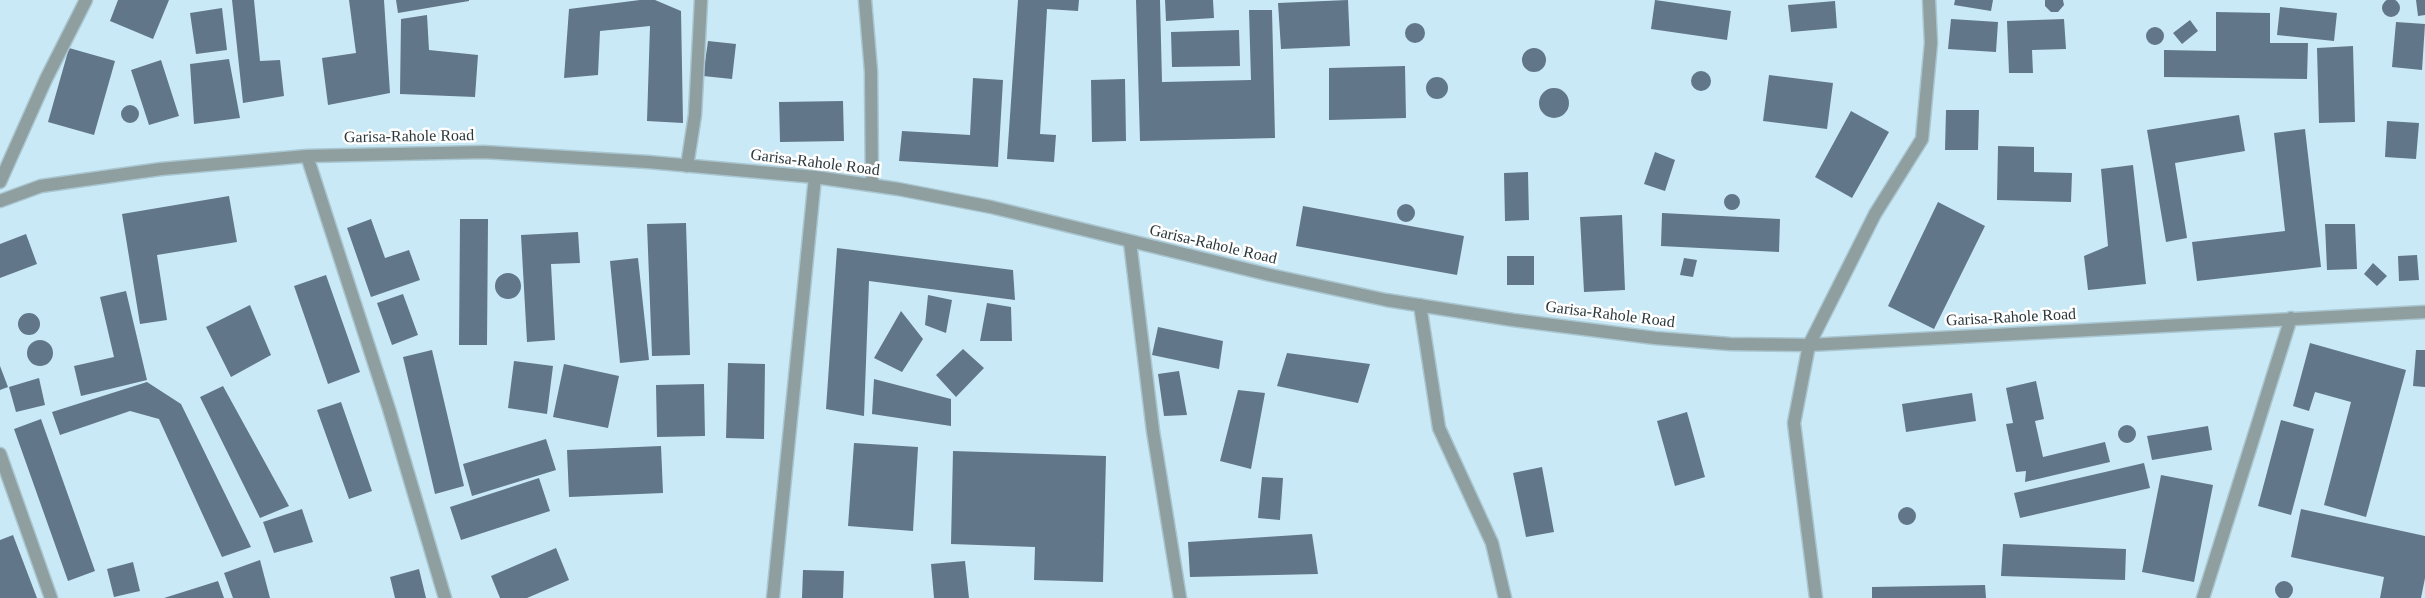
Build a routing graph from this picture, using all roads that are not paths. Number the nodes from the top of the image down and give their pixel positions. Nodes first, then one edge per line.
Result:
1 (86, 0) edge
2 (701, 0) edge
3 (865, 0) edge
4 (1929, 0) edge
5 (307, 156) junction
6 (687, 166) junction
7 (815, 177) junction
8 (0, 182) edge
9 (872, 185) junction
10 (0, 201) edge
11 (1130, 242) junction
12 (1420, 306) junction
13 (2425, 312) edge
14 (2291, 318) junction
15 (1809, 345) junction
16 (0, 454) edge
17 (51, 598) edge
18 (445, 598) edge
19 (773, 598) edge
20 (1180, 598) edge
21 (1505, 598) edge
22 (1816, 598) edge
23 (2203, 598) edge

1 - 8 street
2 - 6 street
3 - 9 street
4 - 15 street
5 - 6 street, Garisa-Rahole Road
5 - 10 street, Garisa-Rahole Road
5 - 18 street
6 - 7 street, Garisa-Rahole Road
7 - 9 street, Garisa-Rahole Road
7 - 19 street
9 - 11 street, Garisa-Rahole Road
11 - 12 street, Garisa-Rahole Road
11 - 20 street
12 - 15 street, Garisa-Rahole Road
12 - 21 street
13 - 14 street, Garisa-Rahole Road
14 - 15 street, Garisa-Rahole Road
14 - 23 street
15 - 22 street
16 - 17 street

